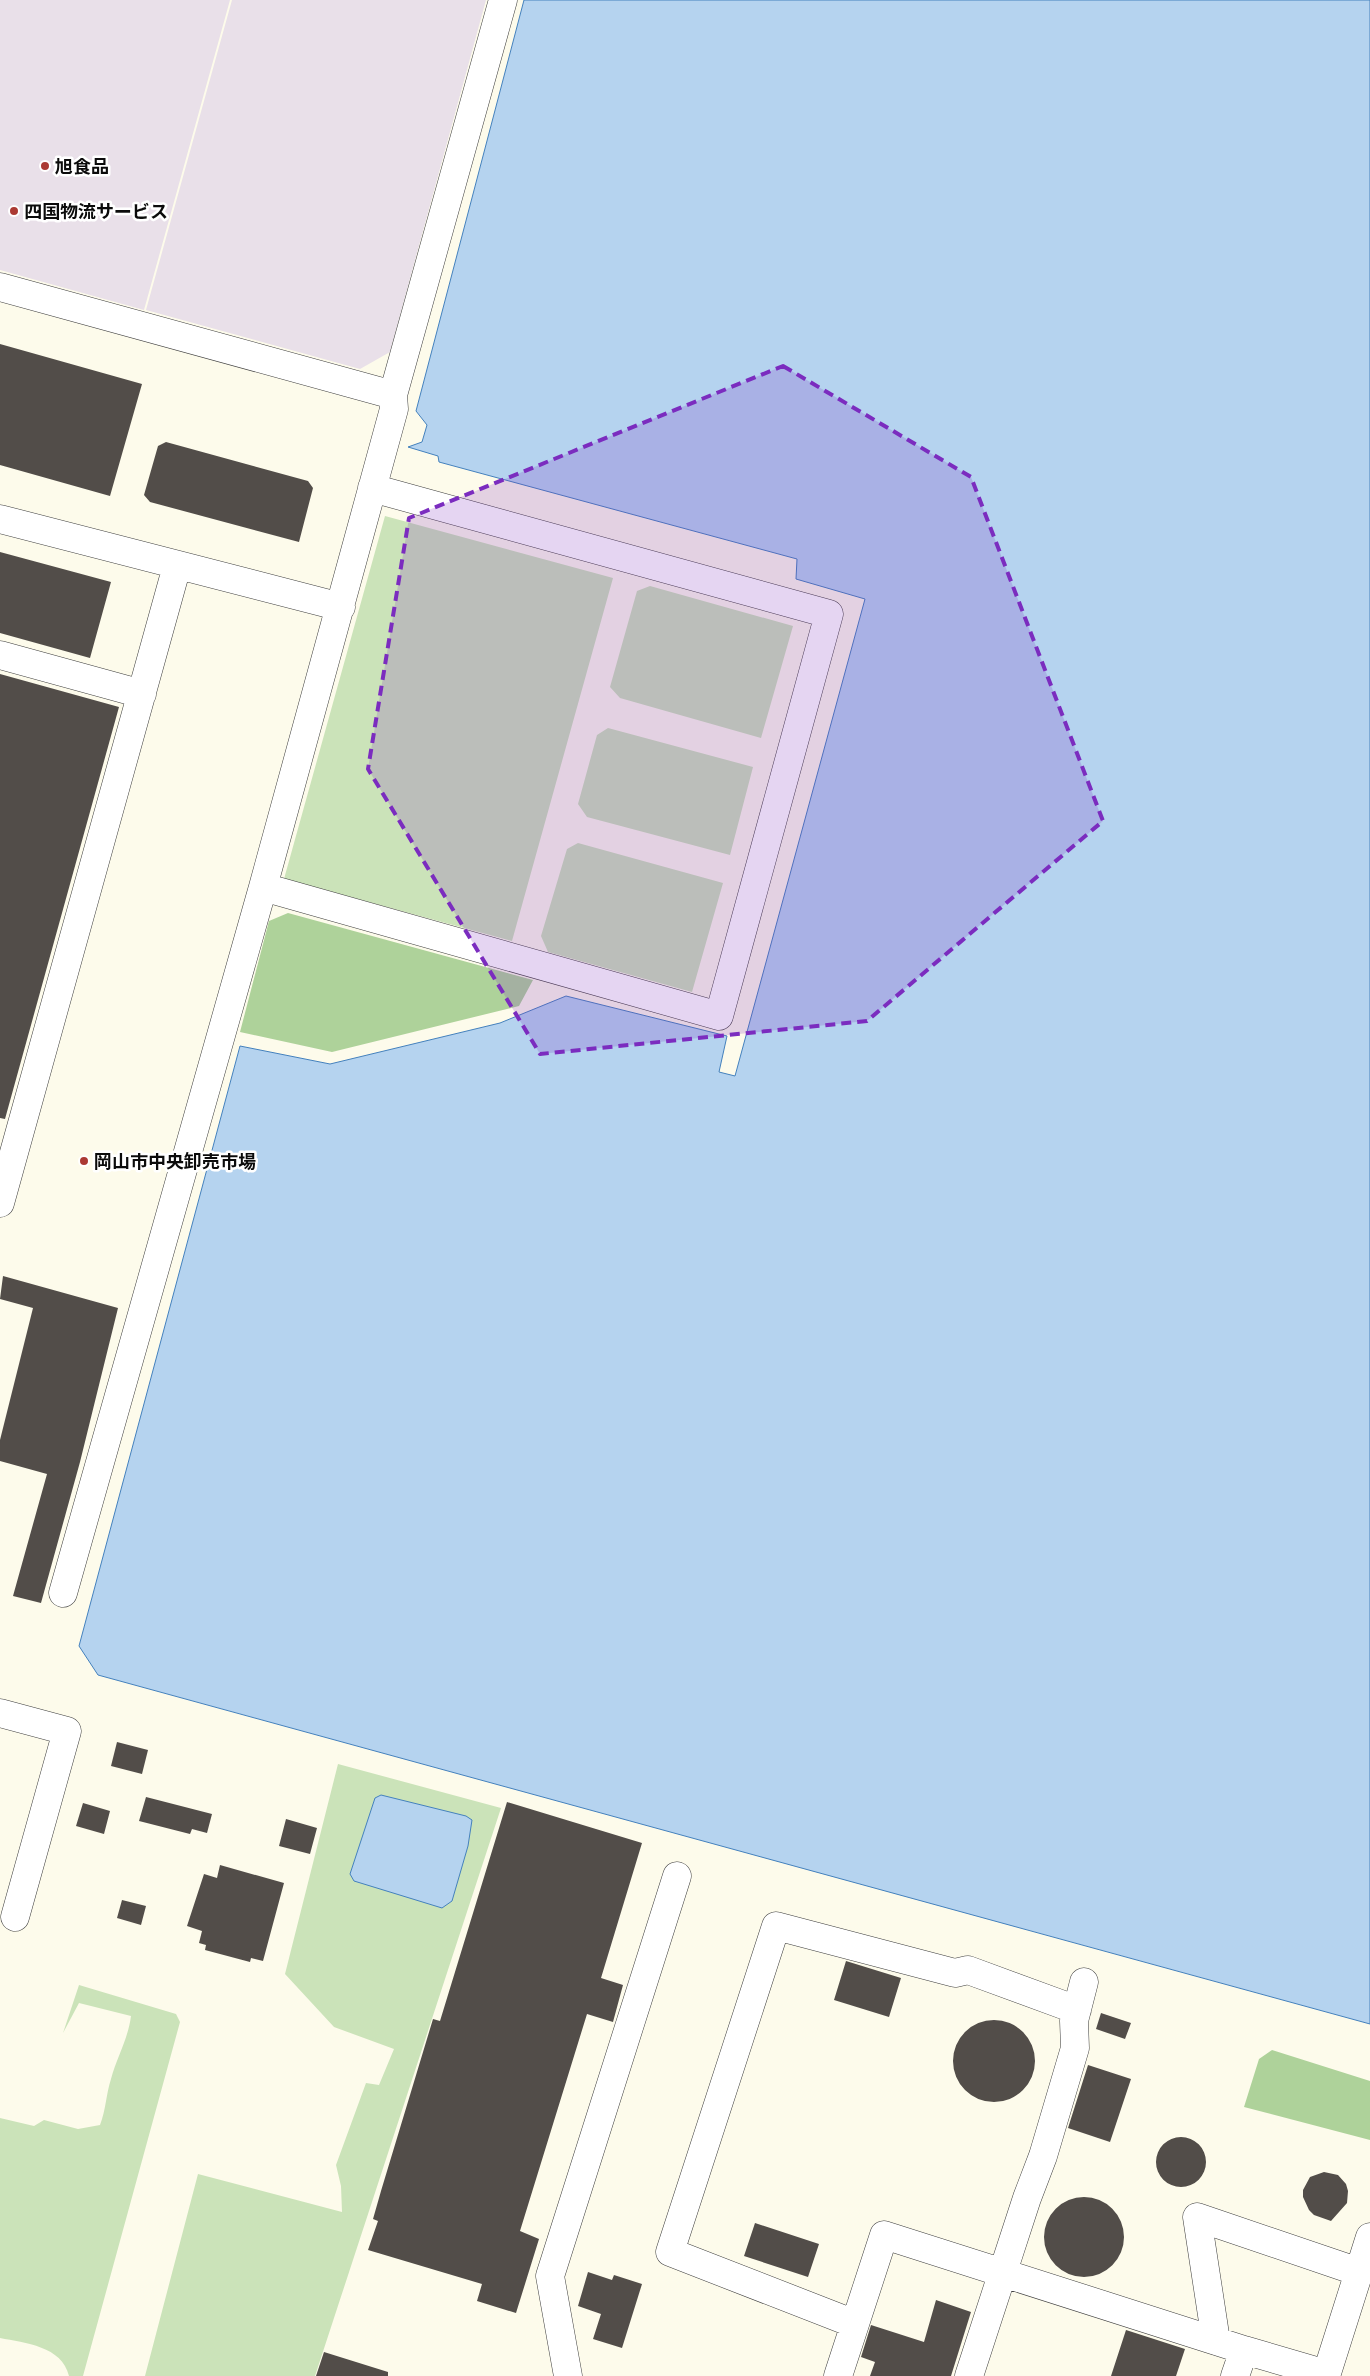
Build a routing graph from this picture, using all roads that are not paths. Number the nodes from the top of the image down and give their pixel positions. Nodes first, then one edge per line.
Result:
1 (502, 0) edge
2 (0, 287) edge
3 (393, 395) junction
4 (372, 488) junction
5 (0, 520) edge
6 (177, 566) junction
7 (341, 607) junction
8 (0, 655) edge
9 (142, 694) junction
10 (263, 887) junction
11 (7, 1150) edge
12 (0, 1202) edge
13 (63, 1594) dead end
14 (0, 1713) edge
15 (677, 1876) dead end
16 (15, 1917) dead end
17 (1084, 1982) dead end
18 (1077, 2010) junction
19 (1370, 2237) edge
20 (1359, 2272) junction
21 (1002, 2273) junction
22 (855, 2324) junction
23 (1216, 2341) junction
24 (1244, 2350) junction
25 (1326, 2375) edge
26 (568, 2376) edge
27 (838, 2376) edge
28 (970, 2376) edge
29 (1235, 2376) edge

1 - 3 street
2 - 3 street
3 - 4 street
4 - 7 street
4 - 10 street
5 - 6 street
6 - 7 street
6 - 9 street
7 - 10 street
8 - 9 street
9 - 11 street
10 - 13 street
11 - 12 street
14 - 16 street
15 - 26 street
17 - 18 street
18 - 21 street
18 - 22 street
19 - 20 street
20 - 23 street
20 - 25 street
21 - 22 street
21 - 23 street
21 - 28 street
22 - 27 street
23 - 24 street
24 - 25 street
24 - 29 street

